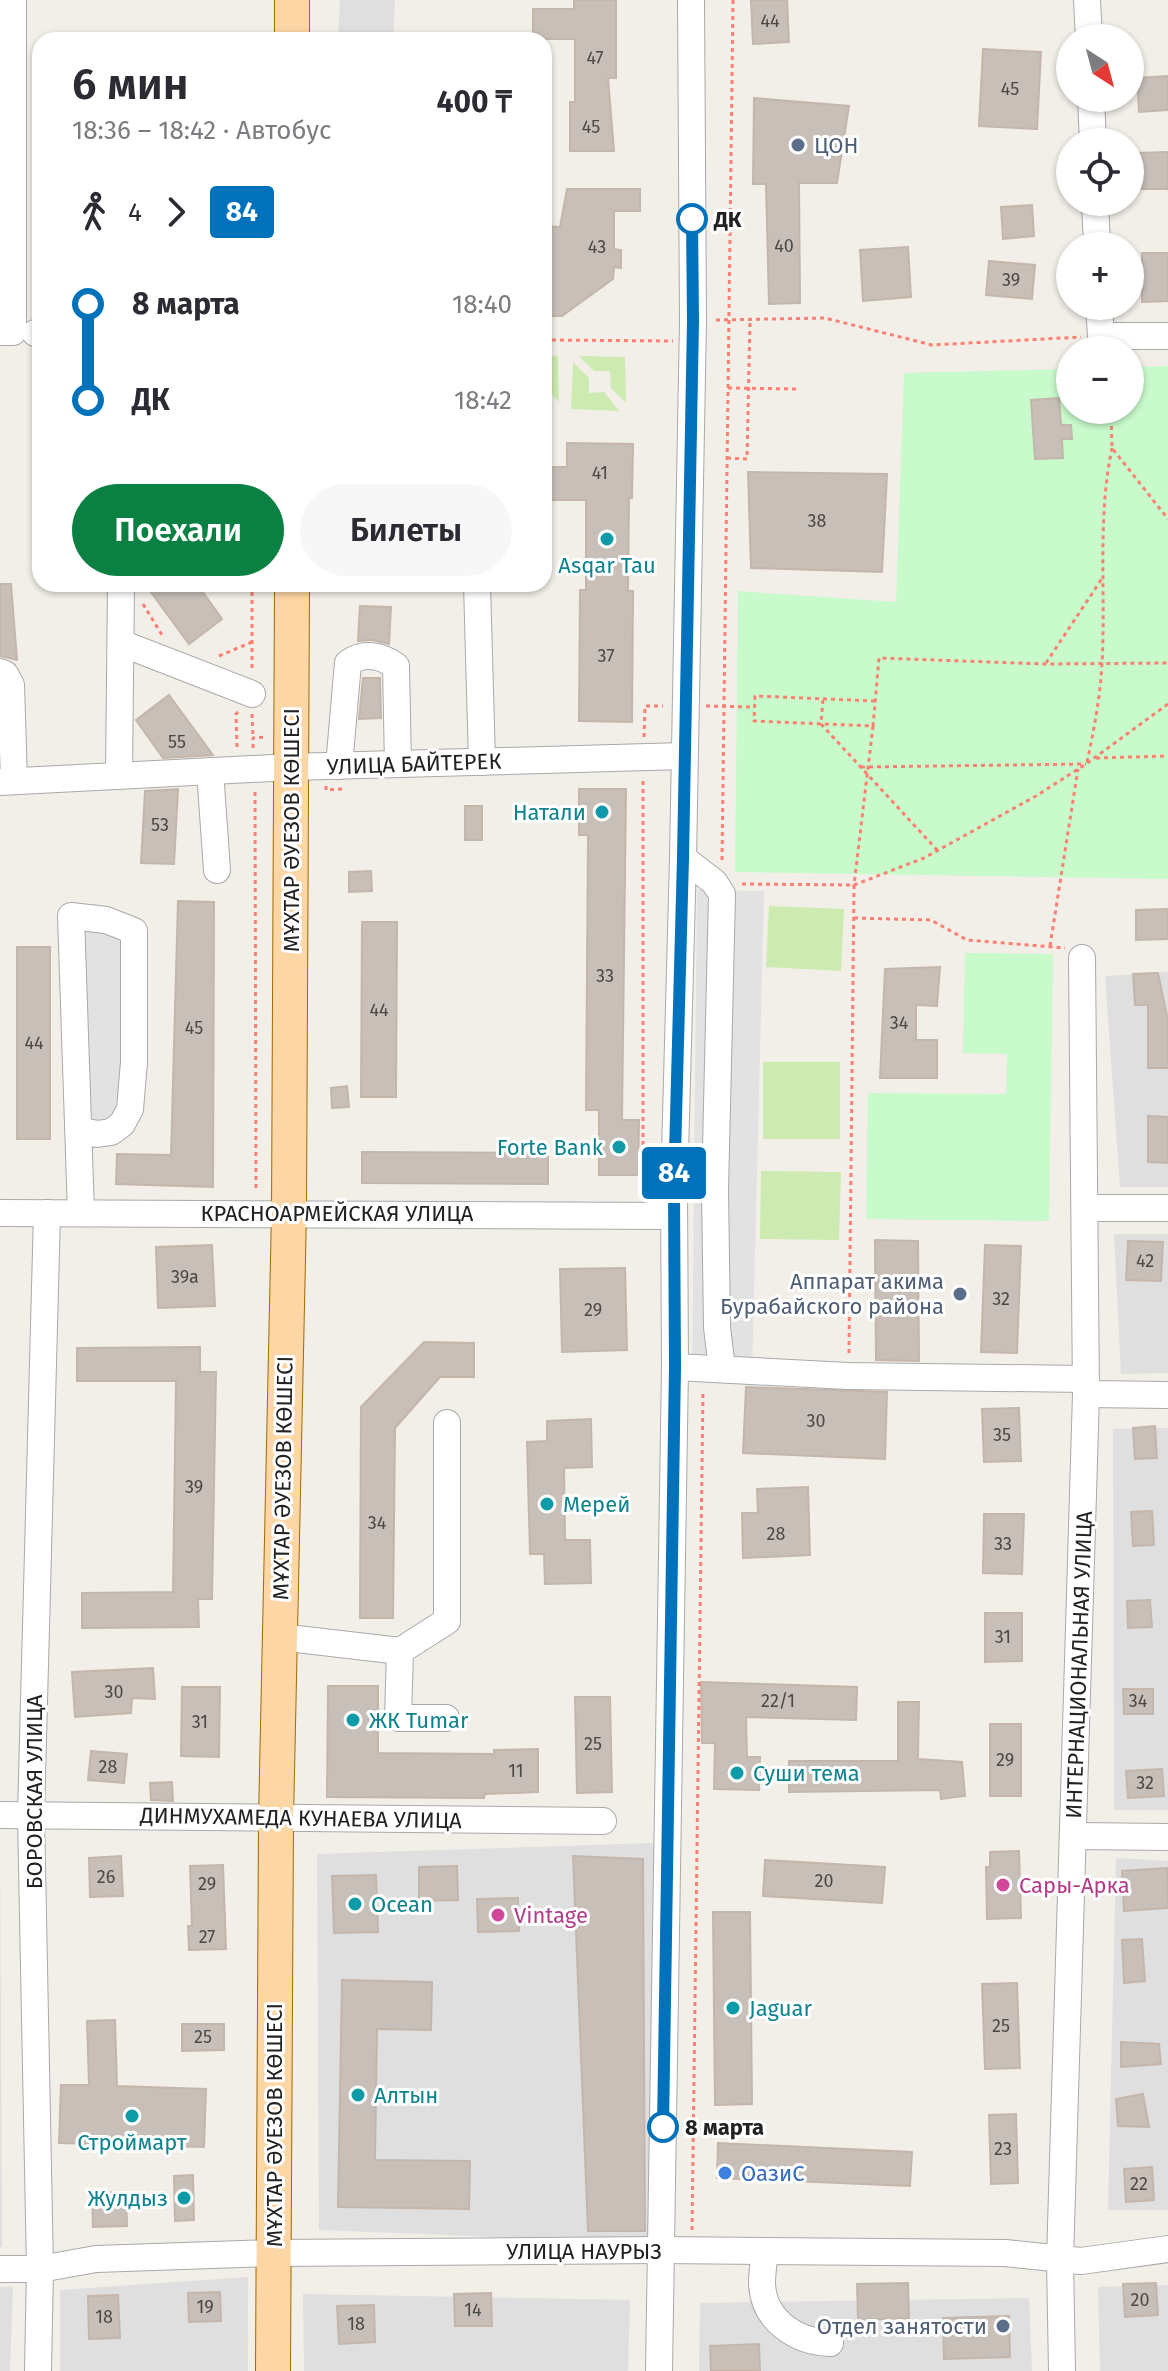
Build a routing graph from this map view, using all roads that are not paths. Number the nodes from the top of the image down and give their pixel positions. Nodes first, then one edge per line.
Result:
1 (13, 0) edge
2 (292, 0) edge
3 (691, 0) edge
4 (1087, 0) edge
5 (1088, 24) edge
6 (292, 32) edge
7 (1100, 320) edge
8 (22, 333) edge
9 (1168, 336) edge
10 (131, 592) edge
11 (292, 592) edge
12 (477, 592) edge
13 (121, 643) junction
14 (0, 672) edge
15 (252, 694) road end
16 (684, 756) junction
17 (482, 762) junction
18 (398, 764) junction
19 (339, 766) junction
20 (291, 767) junction
21 (210, 771) junction
22 (119, 776) junction
23 (7, 782) edge
24 (683, 858) junction
25 (217, 870) dead end
26 (1082, 958) road end
27 (78, 1130) junction
28 (674, 1203) junction
29 (1086, 1208) junction
30 (1168, 1208) edge
31 (289, 1212) junction
32 (0, 1213) edge
33 (47, 1213) junction
34 (81, 1213) junction
35 (675, 1367) junction
36 (713, 1376) junction
37 (1086, 1387) junction
38 (1168, 1395) edge
39 (447, 1423) dead end
40 (280, 1637) junction
41 (400, 1651) junction
42 (446, 1718) dead end
43 (0, 1815) edge
44 (31, 1815) junction
45 (276, 1819) junction
46 (603, 1821) dead end
47 (1075, 1836) junction
48 (1168, 1837) edge
49 (1168, 2249) edge
50 (661, 2250) junction
51 (765, 2251) junction
52 (274, 2253) junction
53 (1060, 2260) junction
54 (0, 2269) edge
55 (40, 2269) junction
56 (830, 2343) dead end
57 (38, 2371) edge
58 (273, 2371) edge
59 (659, 2371) edge
60 (1062, 2371) edge

1 - 8 street
2 - 6 main road
3 - 16 street
4 - 5 street
7 - 9 street
10 - 13 street
11 - 20 main road, МҰХТАР ӘУЕЗОВ КӨШЕСІ
12 - 17 street
13 - 15 street
13 - 22 street
14 - 23 street
16 - 17 street, УЛИЦА БАЙТЕРЕК
16 - 24 street
17 - 18 street, УЛИЦА БАЙТЕРЕК
18 - 19 street, УЛИЦА БАЙТЕРЕК
18 - 19 street
19 - 20 street, УЛИЦА БАЙТЕРЕК
20 - 21 street, УЛИЦА БАЙТЕРЕК
20 - 31 main road, МҰХТАР ӘУЕЗОВ КӨШЕСІ
21 - 22 street, УЛИЦА БАЙТЕРЕК
21 - 25 street
22 - 23 street, УЛИЦА БАЙТЕРЕК
24 - 28 street
24 - 36 street
26 - 29 street, ИНТЕРНАЦИОНАЛЬНАЯ УЛИЦА
27 - 27 street
27 - 34 street
28 - 31 street, КРАСНОАРМЕЙСКАЯ УЛИЦА
28 - 35 street
29 - 30 street
29 - 37 street, ИНТЕРНАЦИОНАЛЬНАЯ УЛИЦА
31 - 34 street, КРАСНОАРМЕЙСКАЯ УЛИЦА
31 - 40 main road, МҰХТАР ӘУЕЗОВ КӨШЕСІ
32 - 33 street, КРАСНОАРМЕЙСКАЯ УЛИЦА
33 - 34 street, КРАСНОАРМЕЙСКАЯ УЛИЦА
33 - 44 street, БОРОВСКАЯ УЛИЦА
35 - 36 street
35 - 50 street
36 - 37 street
37 - 38 street
37 - 47 street, ИНТЕРНАЦИОНАЛЬНАЯ УЛИЦА
39 - 41 street
40 - 41 street
40 - 45 main road, МҰХТАР ӘУЕЗОВ КӨШЕСІ
41 - 42 street
43 - 44 street, ДИНМУХАМЕДА КУНАЕВА УЛИЦА
44 - 45 street, ДИНМУХАМЕДА КУНАЕВА УЛИЦА
44 - 55 street, БОРОВСКАЯ УЛИЦА
45 - 46 street, ДИНМУХАМЕДА КУНАЕВА УЛИЦА
45 - 52 main road, МҰХТАР ӘУЕЗОВ КӨШЕСІ
47 - 48 street
47 - 53 street, ИНТЕРНАЦИОНАЛЬНАЯ УЛИЦА
49 - 53 street, УЛИЦА НАУРЫЗ
50 - 51 street, УЛИЦА НАУРЫЗ
50 - 52 street, УЛИЦА НАУРЫЗ
50 - 59 street
51 - 53 street, УЛИЦА НАУРЫЗ
51 - 56 street
52 - 55 street, УЛИЦА НАУРЫЗ
52 - 58 main road, МҰХТАР ӘУЕЗОВ КӨШЕСІ
53 - 60 street, ИНТЕРНАЦИОНАЛЬНАЯ УЛИЦА
54 - 55 street, УЛИЦА НАУРЫЗ
55 - 57 street, БОРОВСКАЯ УЛИЦА

